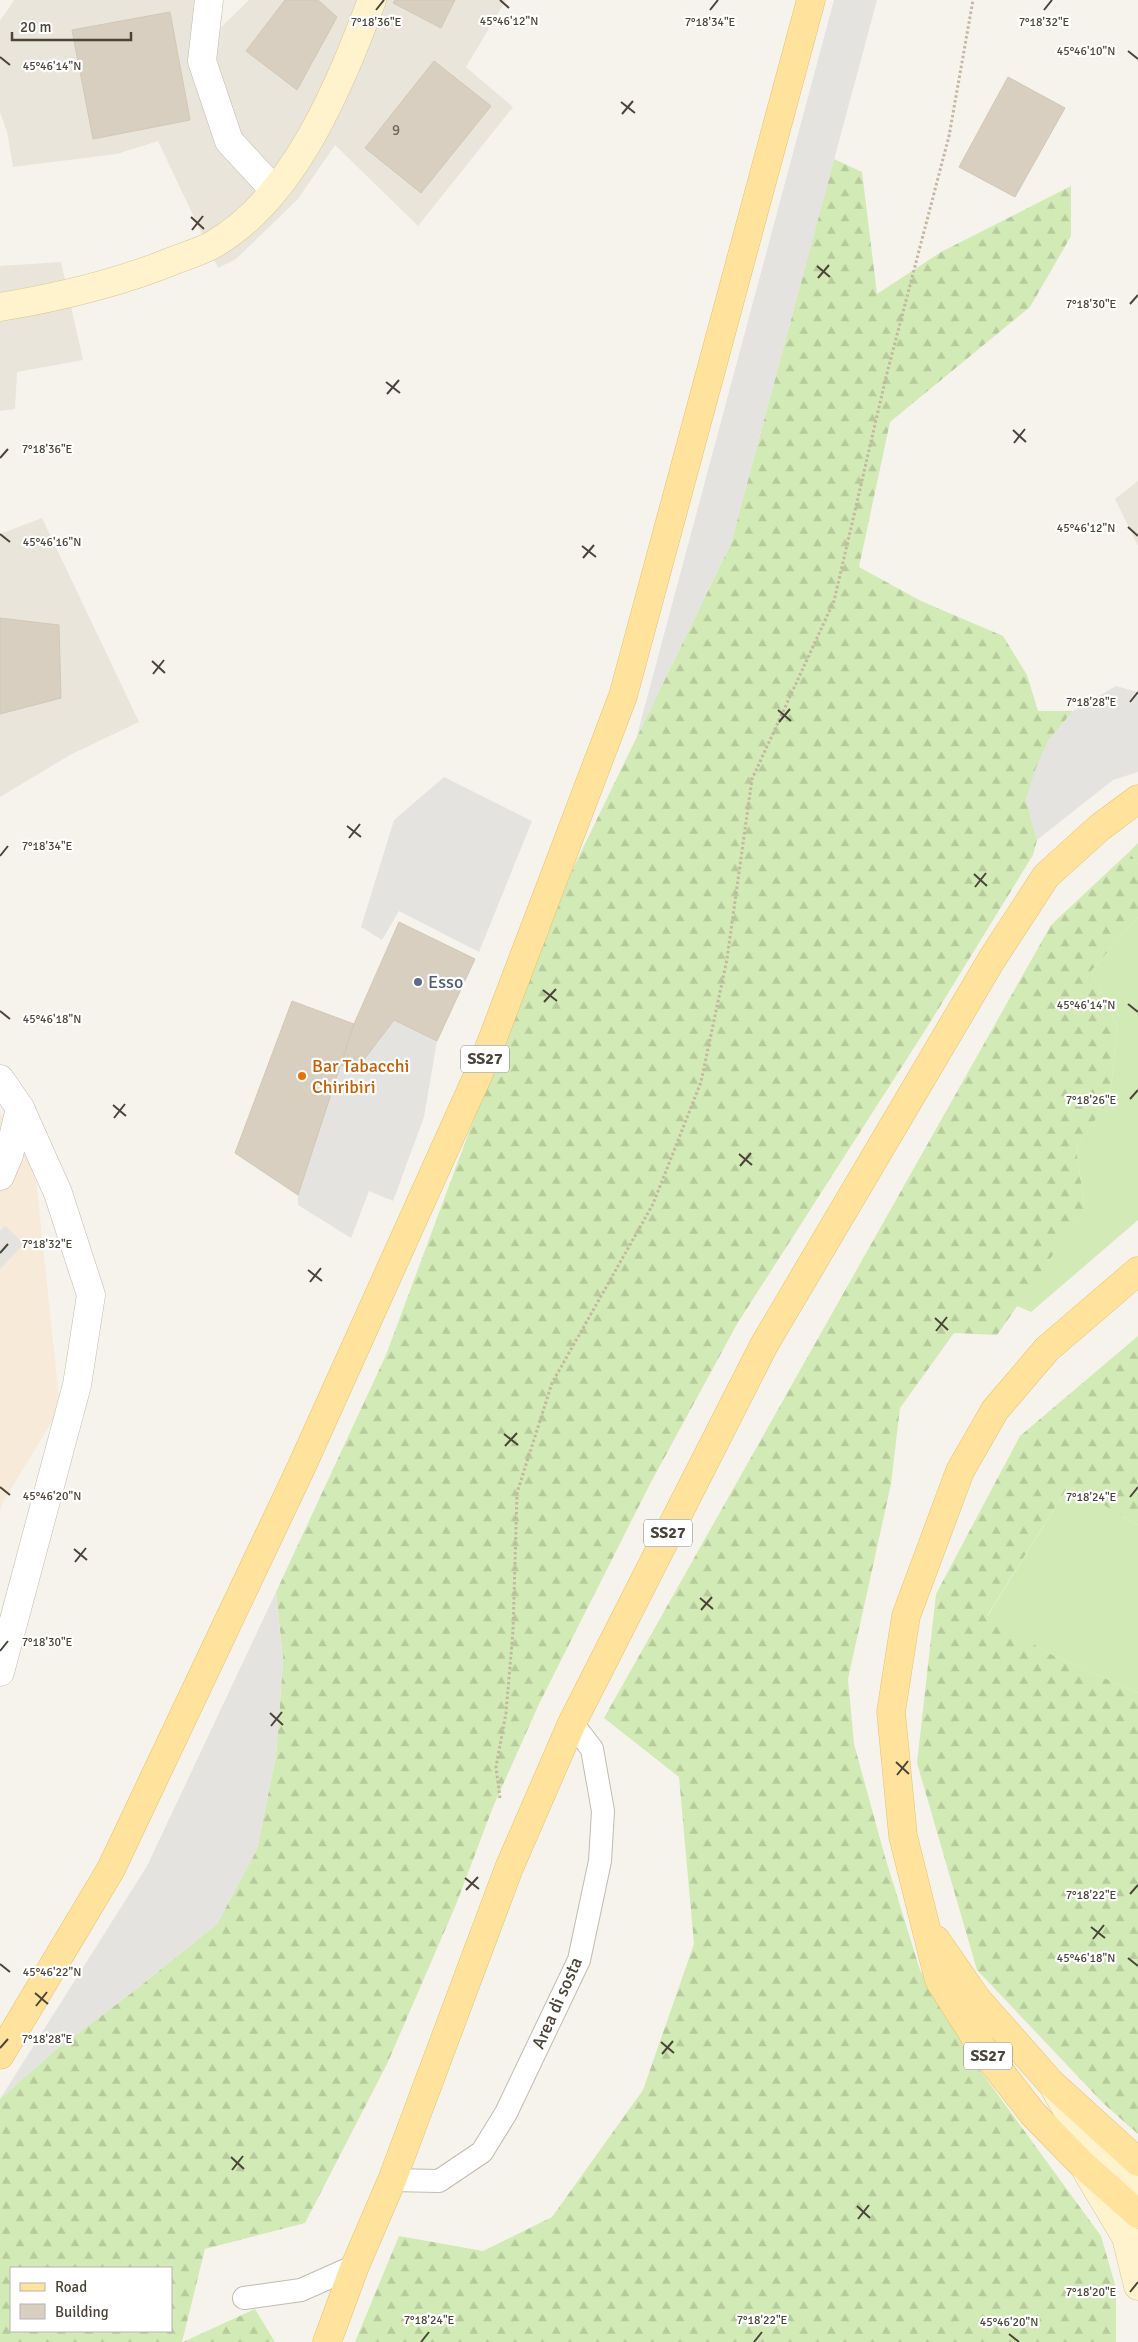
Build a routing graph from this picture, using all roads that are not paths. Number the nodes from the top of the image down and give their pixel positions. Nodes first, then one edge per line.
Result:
1 (209, 0) edge
2 (372, 0) edge
3 (811, 0) edge
4 (274, 190) junction
5 (0, 307) edge
6 (1138, 799) edge
7 (0, 1079) edge
8 (20, 1108) junction
9 (0, 1176) edge
10 (1138, 1271) edge
11 (0, 1672) edge
12 (572, 1723) junction
13 (926, 1926) junction
14 (0, 2055) edge
15 (1051, 2084) junction
16 (1138, 2162) edge
17 (1084, 2166) junction
18 (392, 2180) junction
19 (1138, 2191) edge
20 (1138, 2214) edge
21 (355, 2266) junction
22 (1138, 2286) edge
23 (244, 2298) dead end
24 (327, 2342) edge

1 - 4 street
2 - 4 main road
3 - 14 main road, SS27
4 - 5 main road
6 - 12 main road, SS27
7 - 8 street
8 - 9 street
8 - 11 street
10 - 13 main road, SS27
12 - 18 main road, SS27
12 - 18 lane, Area di sosta
13 - 15 main road
13 - 17 main road, SS27
15 - 16 main road
15 - 19 main road
17 - 20 main road
17 - 22 main road
18 - 21 main road, SS27
21 - 23 lane
21 - 24 main road, SS27

